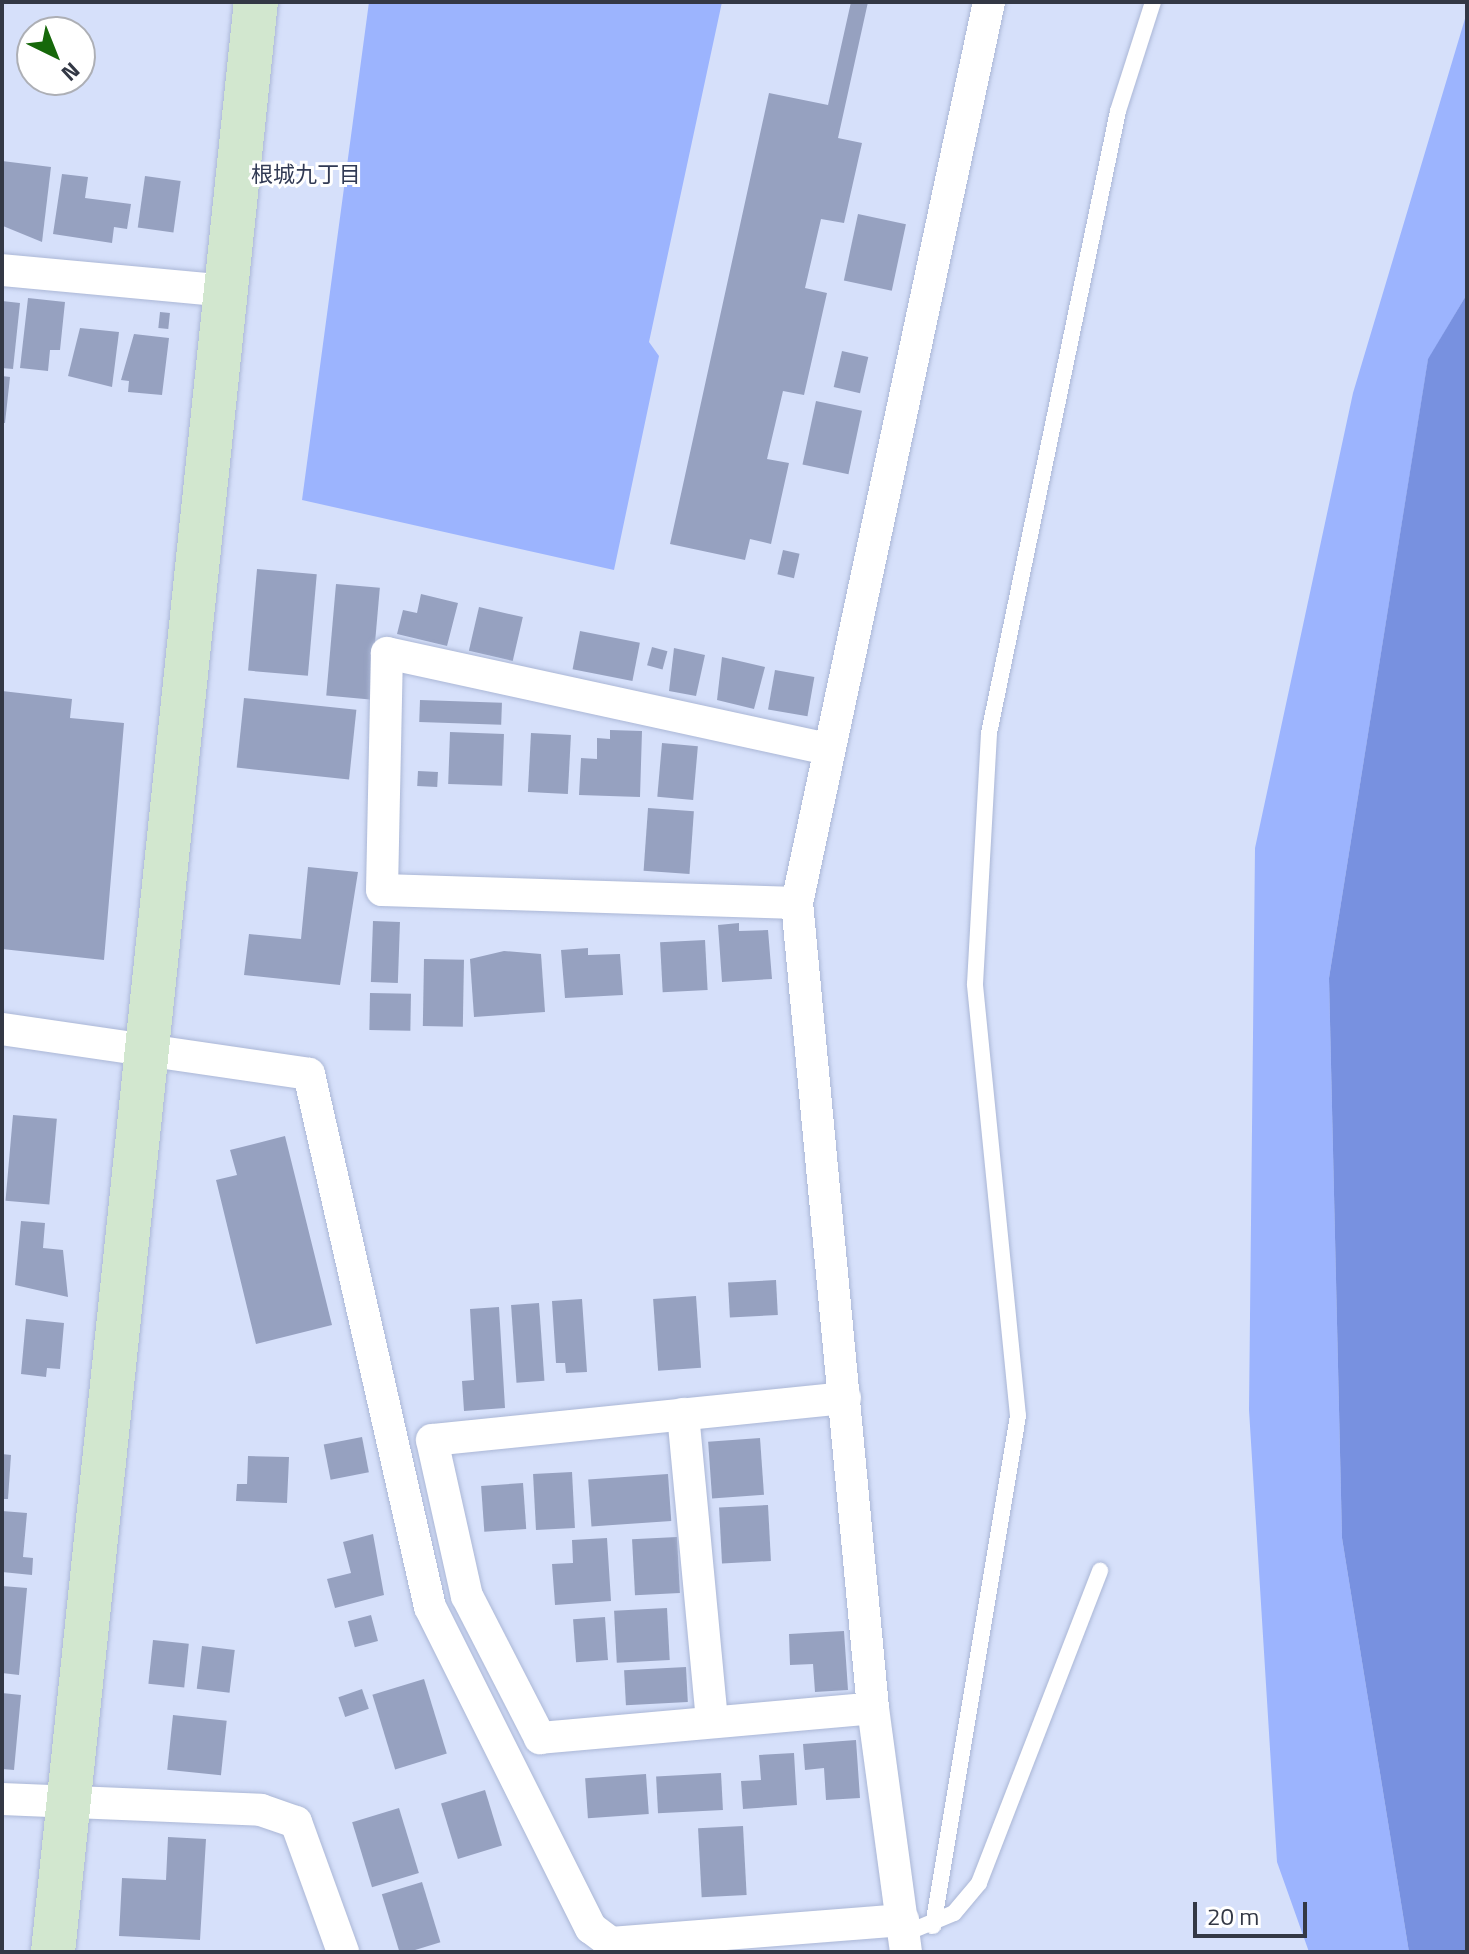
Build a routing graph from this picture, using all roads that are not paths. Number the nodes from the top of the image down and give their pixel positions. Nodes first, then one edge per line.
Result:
1 (256, 2) edge
2 (989, 2) edge
3 (1153, 2) edge
4 (2, 270) edge
5 (228, 291) junction
6 (828, 749) junction
7 (797, 903) junction
8 (2, 1029) edge
9 (151, 1053) junction
10 (845, 1398) junction
11 (683, 1414) junction
12 (1100, 1571) dead end
13 (873, 1708) junction
14 (712, 1722) junction
15 (2, 1799) edge
16 (66, 1800) junction
17 (911, 1933) edge
18 (53, 1952) edge
19 (343, 1952) edge

1 - 5 street
2 - 6 street
3 - 17 lane
4 - 5 street
5 - 9 street
6 - 7 street
6 - 7 street
7 - 10 street
8 - 9 street
9 - 16 street
9 - 17 street
10 - 11 street
10 - 13 street
11 - 14 street
11 - 14 street
12 - 17 lane
13 - 14 street
13 - 17 street
15 - 16 street
16 - 18 street
16 - 19 street

